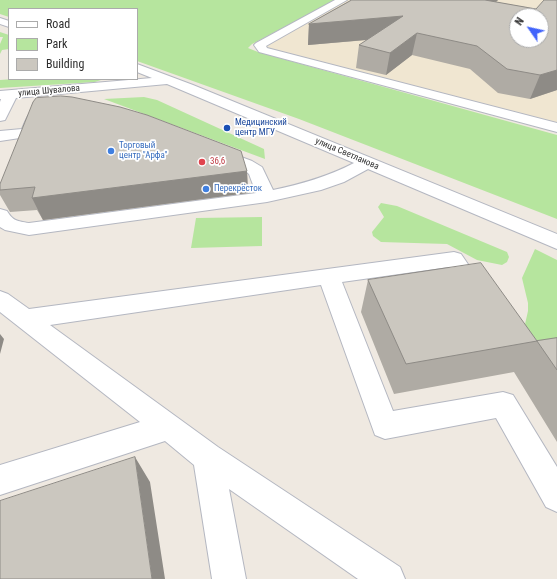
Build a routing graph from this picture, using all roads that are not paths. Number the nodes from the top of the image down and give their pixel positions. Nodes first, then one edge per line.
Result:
1 (342, 0) edge
2 (138, 68) edge
3 (169, 81) junction
4 (5, 95) edge
5 (54, 109) edge
6 (0, 117) edge
7 (557, 128) edge
8 (0, 136) edge
9 (202, 148) edge
10 (367, 163) junction
11 (267, 197) junction
12 (1, 210) edge
13 (557, 242) edge
14 (329, 277) junction
15 (0, 300) edge
16 (488, 310) edge
17 (25, 319) junction
18 (168, 427) junction
19 (208, 457) junction
20 (0, 480) edge
21 (557, 496) edge
22 (229, 579) edge
23 (388, 579) edge

1 - 7 street
2 - 3 street, улица Светланова
3 - 4 street, улица Шувалова
3 - 10 street, улица Светланова
4 - 6 street
5 - 8 street
9 - 11 street
10 - 11 street
10 - 13 street, улица Светланова
11 - 12 street
14 - 16 street
14 - 17 street
14 - 21 street
15 - 17 street
17 - 18 street
18 - 19 street
18 - 20 street
19 - 22 street
19 - 23 street

